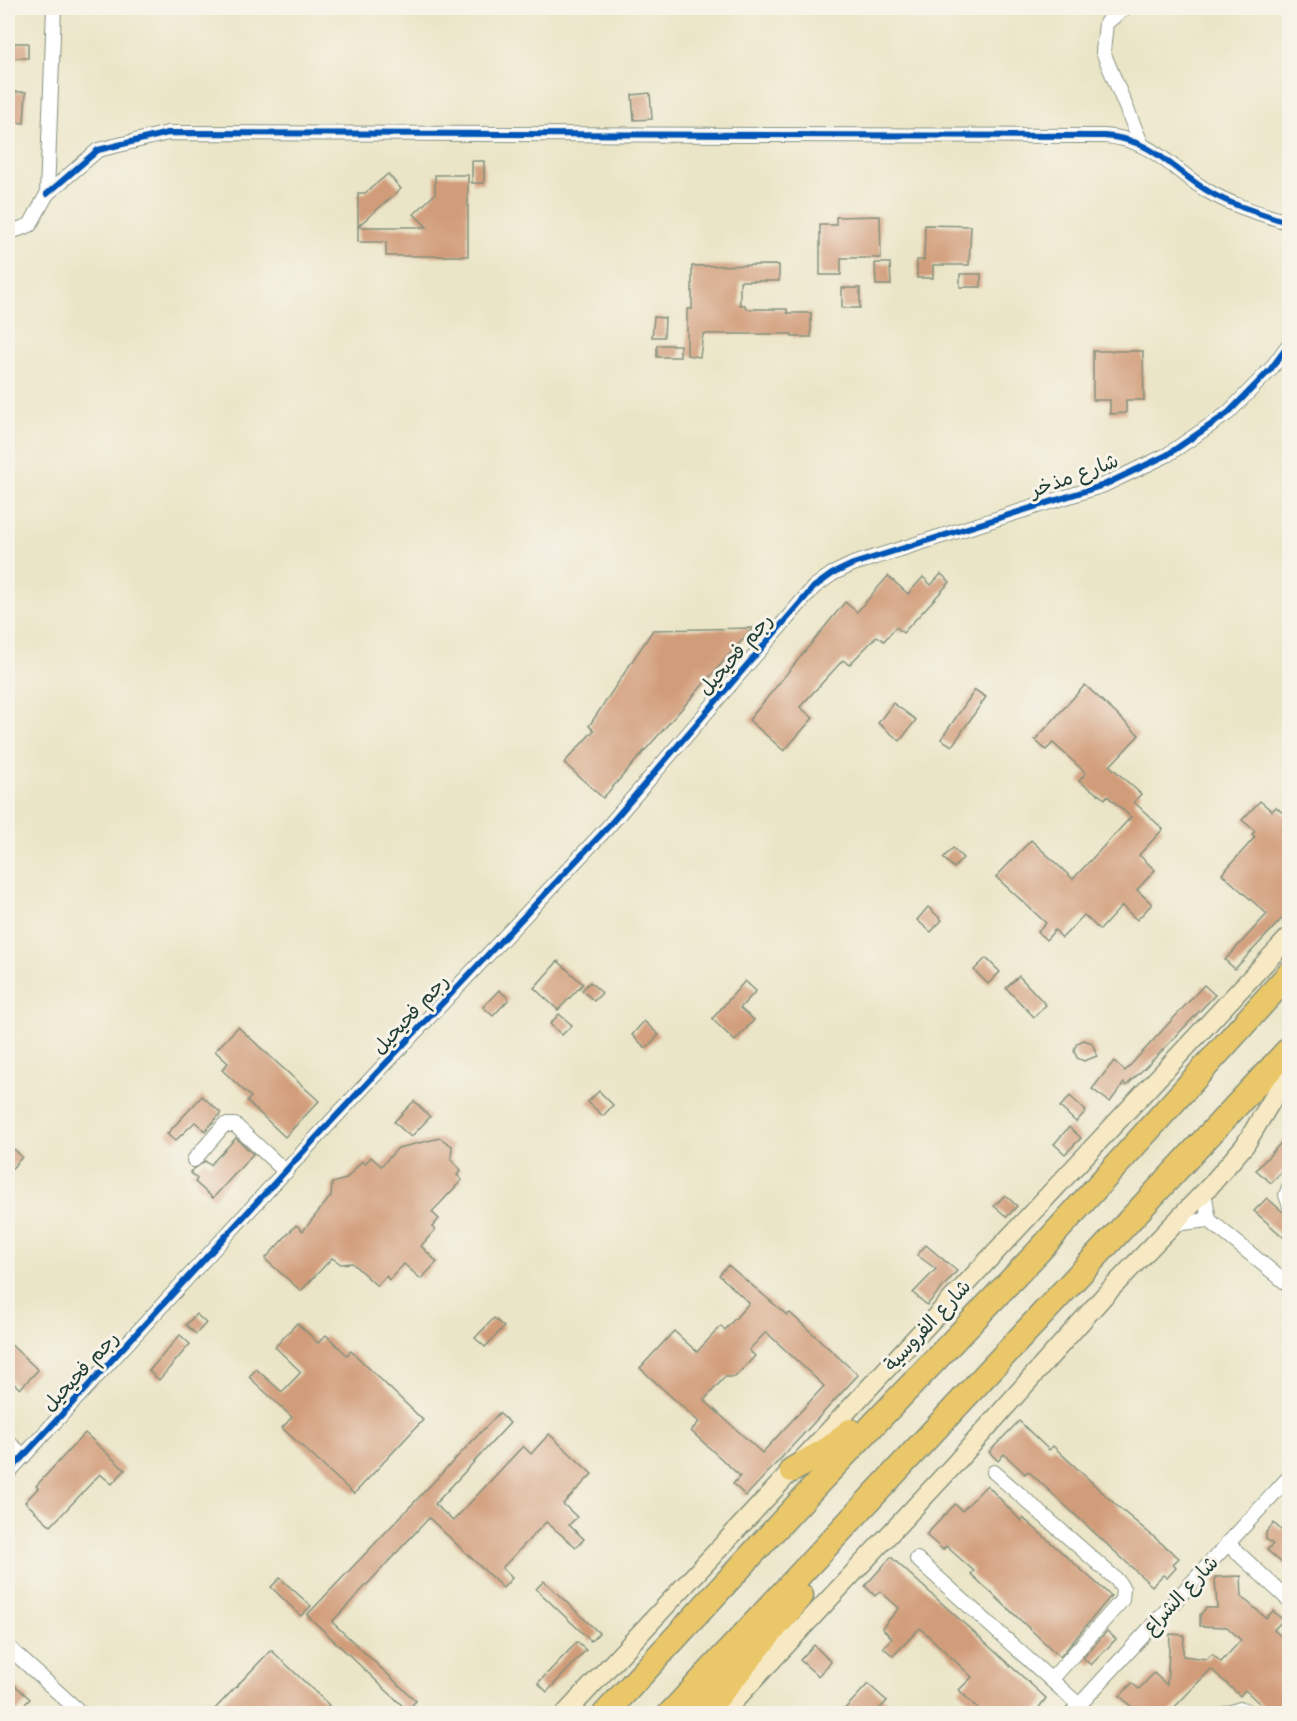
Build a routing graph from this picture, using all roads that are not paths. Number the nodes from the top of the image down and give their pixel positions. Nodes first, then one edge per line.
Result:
1 (54, 8) edge
2 (1125, 8) edge
3 (1141, 143) junction
4 (47, 194) junction
5 (1290, 223) edge
6 (8, 233) edge
7 (1290, 343) edge
8 (832, 573) joint
9 (1290, 936) edge
10 (1290, 973) edge
11 (1290, 1048) edge
12 (1290, 1070) edge
13 (194, 1160) dead end
14 (286, 1172) junction
15 (1290, 1185) edge
16 (1204, 1192) junction
17 (1290, 1206) edge
18 (1209, 1220) junction
19 (1174, 1224) junction
20 (1038, 1252) junction
21 (1290, 1266) edge
22 (1278, 1276) junction
23 (1290, 1286) edge
24 (8, 1442) edge
25 (24, 1456) junction
26 (792, 1470) junction
27 (994, 1472) dead end
28 (8, 1473) edge
29 (1290, 1476) edge
30 (849, 1522) junction
31 (1227, 1544) junction
32 (917, 1558) dead end
33 (1290, 1602) edge
34 (8, 1647) edge
35 (1051, 1680) junction
36 (607, 1709) edge
37 (1075, 1709) edge
38 (82, 1713) edge
39 (565, 1713) edge
40 (670, 1713) edge
41 (702, 1713) edge
42 (722, 1713) edge
43 (1225, 1713) edge
44 (1257, 1713) edge

1 - 4 street
2 - 3 street
3 - 4 street
3 - 5 street
4 - 6 street
7 - 8 street, شارع مذخر
8 - 14 street, رجم فحيحيل
9 - 26 main road, شارع الفروسية
10 - 20 highway, شارع الفروسية
11 - 30 highway
12 - 16 main road
13 - 14 street
14 - 25 street, رجم فحيحيل
15 - 17 street
16 - 18 street
16 - 19 main road
18 - 19 street
18 - 22 street
19 - 42 main road
20 - 26 highway
20 - 36 highway, شارع الفروسية
21 - 22 street
22 - 23 street
24 - 25 street
25 - 28 street, رجم فحيحيل
26 - 39 main road, شارع الفروسية
27 - 35 street
29 - 31 street, شارع الشراع
30 - 40 highway
30 - 41 highway
31 - 33 street
31 - 37 street, شارع الشراع
32 - 35 street
34 - 38 street
35 - 37 street
43 - 44 street

